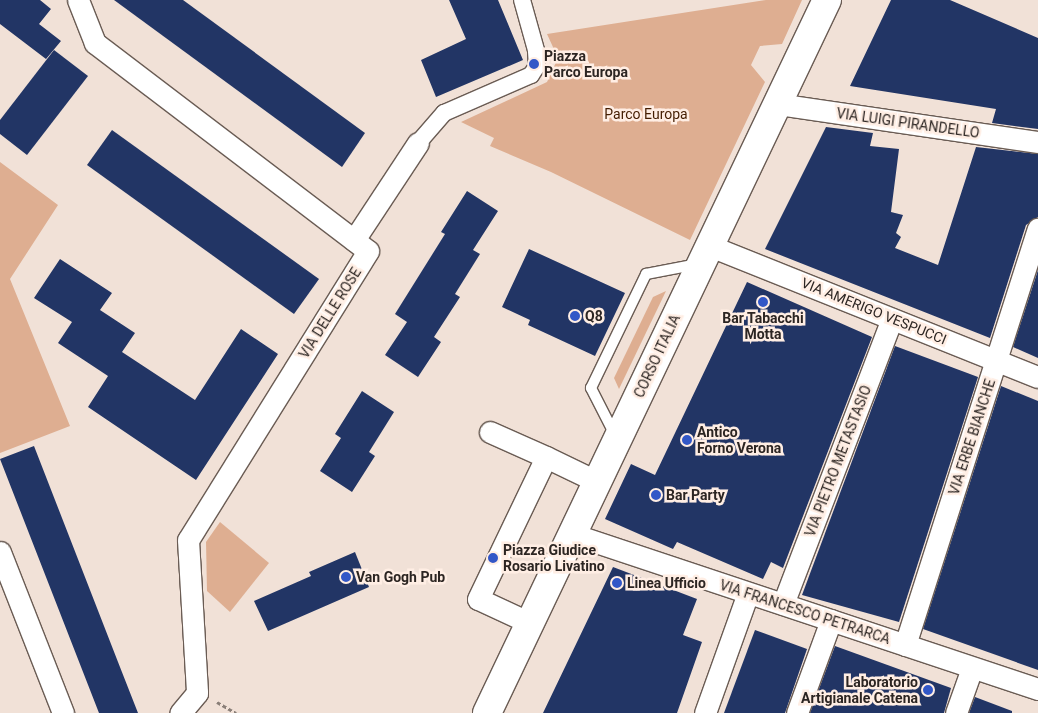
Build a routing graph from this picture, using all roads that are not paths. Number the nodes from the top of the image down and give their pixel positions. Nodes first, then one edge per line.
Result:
1 (522, 0) edge
2 (827, 0) edge
3 (85, 5) edge
4 (777, 104) junction
5 (418, 142) joint
6 (1038, 142) edge
7 (1038, 229) edge
8 (354, 240) junction
9 (706, 254) junction
10 (892, 319) junction
11 (996, 360) junction
12 (1038, 377) edge
13 (490, 432) dead end
14 (618, 440) junction
15 (546, 457) junction
16 (598, 482) junction
17 (572, 534) junction
18 (0, 552) edge
19 (748, 593) junction
20 (783, 604) junction
21 (831, 620) junction
22 (530, 623) junction
23 (905, 645) junction
24 (972, 668) junction
25 (1038, 690) edge
26 (63, 713) edge
27 (180, 713) edge
28 (487, 713) edge
29 (705, 713) edge
30 (797, 713) edge
31 (956, 713) edge

1 - 5 street
2 - 4 main road, CORSO ITALIA
3 - 8 street, VIA DELLE ROSE
4 - 6 street, VIA LUIGI PIRANDELLO
4 - 9 main road, CORSO ITALIA
5 - 8 street
7 - 11 street, VIA ERBE BIANCHE
8 - 27 street, VIA DELLE ROSE
9 - 10 street, VIA AMERIGO VESPUCCI
9 - 14 main road, CORSO ITALIA
9 - 14 lane
10 - 11 street, VIA AMERIGO VESPUCCI
10 - 20 street, VIA PIETRO METASTASIO
11 - 12 street, VIA AMERIGO VESPUCCI
11 - 23 street, VIA ERBE BIANCHE
13 - 15 street
14 - 16 main road, CORSO ITALIA
15 - 16 street
15 - 22 street
16 - 17 main road, CORSO ITALIA
17 - 19 street, VIA FRANCESCO PETRARCA
17 - 22 main road, CORSO ITALIA
18 - 26 street
19 - 20 street, VIA FRANCESCO PETRARCA
19 - 29 street
20 - 21 street, VIA FRANCESCO PETRARCA
21 - 23 street, VIA FRANCESCO PETRARCA
21 - 30 street
22 - 28 main road, CORSO ITALIA
23 - 24 street, VIA FRANCESCO PETRARCA
24 - 25 street, VIA FRANCESCO PETRARCA
24 - 31 street

